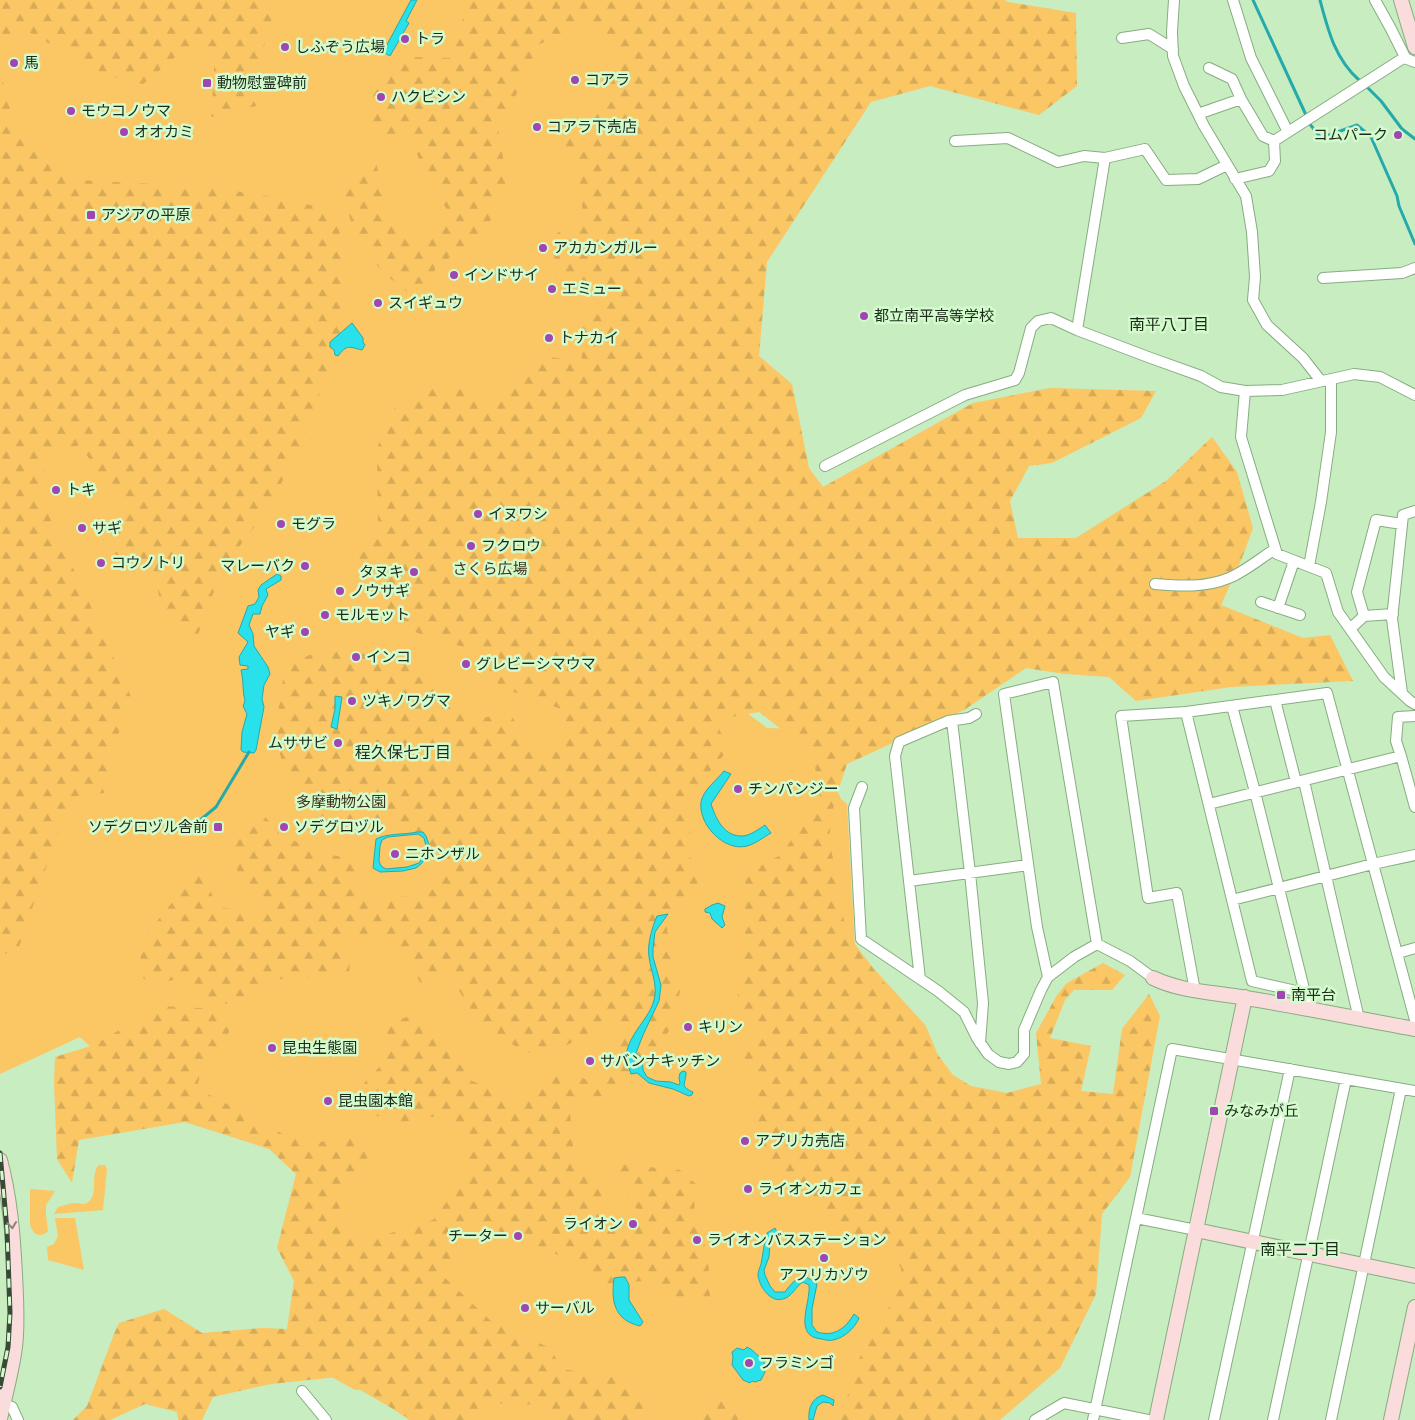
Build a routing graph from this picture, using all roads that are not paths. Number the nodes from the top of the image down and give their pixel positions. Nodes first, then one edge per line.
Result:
1 (1174, 0) edge
2 (1233, 0) edge
3 (1375, 0) edge
4 (1401, 0) edge
5 (1122, 38) dead end
6 (1173, 49) junction
7 (1410, 52) edge
8 (1415, 62) edge
9 (1209, 68) dead end
10 (1241, 99) junction
11 (1198, 114) junction
12 (1288, 132) junction
13 (1274, 141) junction
14 (955, 142) dead end
15 (1105, 158) junction
16 (1227, 165) junction
17 (1235, 179) junction
18 (1415, 268) edge
19 (1322, 278) dead end
20 (1077, 330) junction
21 (1326, 380) junction
22 (1245, 390) junction
23 (1415, 395) edge
24 (825, 466) dead end
25 (1415, 511) edge
26 (1402, 524) junction
27 (1275, 549) junction
28 (1294, 561) junction
29 (1309, 566) junction
30 (1156, 584) dead end
31 (1262, 602) dead end
32 (1278, 608) junction
33 (1393, 614) junction
34 (1300, 615) dead end
35 (1364, 616) junction
36 (1350, 629) junction
37 (1402, 694) junction
38 (1275, 700) junction
39 (1415, 704) edge
40 (1232, 706) junction
41 (1186, 712) junction
42 (976, 714) dead end
43 (1415, 716) edge
44 (952, 721) junction
45 (1401, 756) junction
46 (1348, 770) junction
47 (1300, 782) junction
48 (862, 787) dead end
49 (1256, 792) junction
50 (1208, 804) junction
51 (1415, 807) edge
52 (1415, 855) edge
53 (1373, 864) junction
54 (1028, 865) junction
55 (970, 873) junction
56 (1325, 876) junction
57 (909, 881) junction
58 (1279, 888) junction
59 (1232, 900) junction
60 (1097, 944) junction
61 (1415, 948) edge
62 (1398, 953) junction
63 (1048, 978) junction
64 (1153, 978) joint
65 (920, 979) junction
66 (1195, 991) junction
67 (1305, 992) junction
68 (1246, 998) junction
69 (1309, 1010) junction
70 (1359, 1019) junction
71 (1415, 1020) edge
72 (1415, 1030) edge
73 (980, 1043) junction
74 (1232, 1060) junction
75 (1290, 1070) junction
76 (1346, 1079) junction
77 (1401, 1089) junction
78 (1415, 1092) edge
79 (0, 1160) edge
80 (1136, 1218) junction
81 (1196, 1230) junction
82 (1253, 1242) junction
83 (1309, 1254) junction
84 (1364, 1265) junction
85 (1415, 1276) edge
86 (1415, 1307) edge
87 (302, 1391) dead end
88 (3, 1404) junction
89 (1095, 1409) junction
90 (0, 1419) edge
91 (18, 1420) edge
92 (326, 1420) edge
93 (1035, 1420) edge
94 (1093, 1420) edge
95 (1148, 1420) edge
96 (1156, 1420) edge
97 (1214, 1420) edge
98 (1273, 1420) edge
99 (1331, 1420) edge
100 (1391, 1420) edge

1 - 6 street
2 - 12 street
3 - 7 street
4 - 7 street
5 - 6 street
6 - 11 street
7 - 8 street
7 - 12 street
9 - 10 street
10 - 11 street
10 - 13 street
11 - 16 street
12 - 13 street
13 - 17 street
14 - 15 street
15 - 16 street
15 - 20 street
16 - 17 street
17 - 21 street
18 - 19 street
20 - 22 street
20 - 24 street
21 - 22 street
21 - 23 street
21 - 29 street
22 - 27 street
25 - 26 street
26 - 33 street
26 - 35 street
27 - 28 street
27 - 30 street
28 - 29 street
28 - 32 street
29 - 36 street
31 - 32 street
32 - 34 street
33 - 35 street
33 - 37 street
35 - 36 street
36 - 37 street
37 - 39 street
38 - 40 street
38 - 46 street
38 - 47 street
40 - 41 street
40 - 49 street
41 - 50 street
41 - 66 street
42 - 44 street
43 - 45 street
44 - 55 street
44 - 57 street
45 - 46 street
45 - 51 street
46 - 47 street
46 - 53 street
47 - 49 street
47 - 56 street
48 - 65 street
49 - 50 street
49 - 58 street
50 - 59 street
52 - 53 street
53 - 56 street
53 - 62 street
54 - 55 street
54 - 60 street
54 - 63 street
55 - 57 street
55 - 73 street
56 - 58 street
56 - 70 street
57 - 65 street
58 - 59 street
58 - 67 street
59 - 67 street
60 - 63 street
60 - 64 street
61 - 62 street
62 - 71 street
63 - 73 street
64 - 66 street
65 - 73 street
66 - 68 street
67 - 69 street
68 - 69 street
68 - 74 street
69 - 70 street
70 - 72 street
74 - 75 street
74 - 80 street
74 - 81 street
75 - 76 street
75 - 82 street
76 - 77 street
76 - 83 street
77 - 78 street
77 - 84 street
79 -> 88 street
80 - 81 street
80 - 89 street
81 - 82 street
81 - 96 street
82 - 83 street
82 - 97 street
83 - 84 street
83 - 98 street
84 - 85 street
84 - 99 street
86 - 100 street
87 - 92 street
88 - 90 street
88 - 91 street
89 - 93 street
89 - 94 street
89 - 95 street

